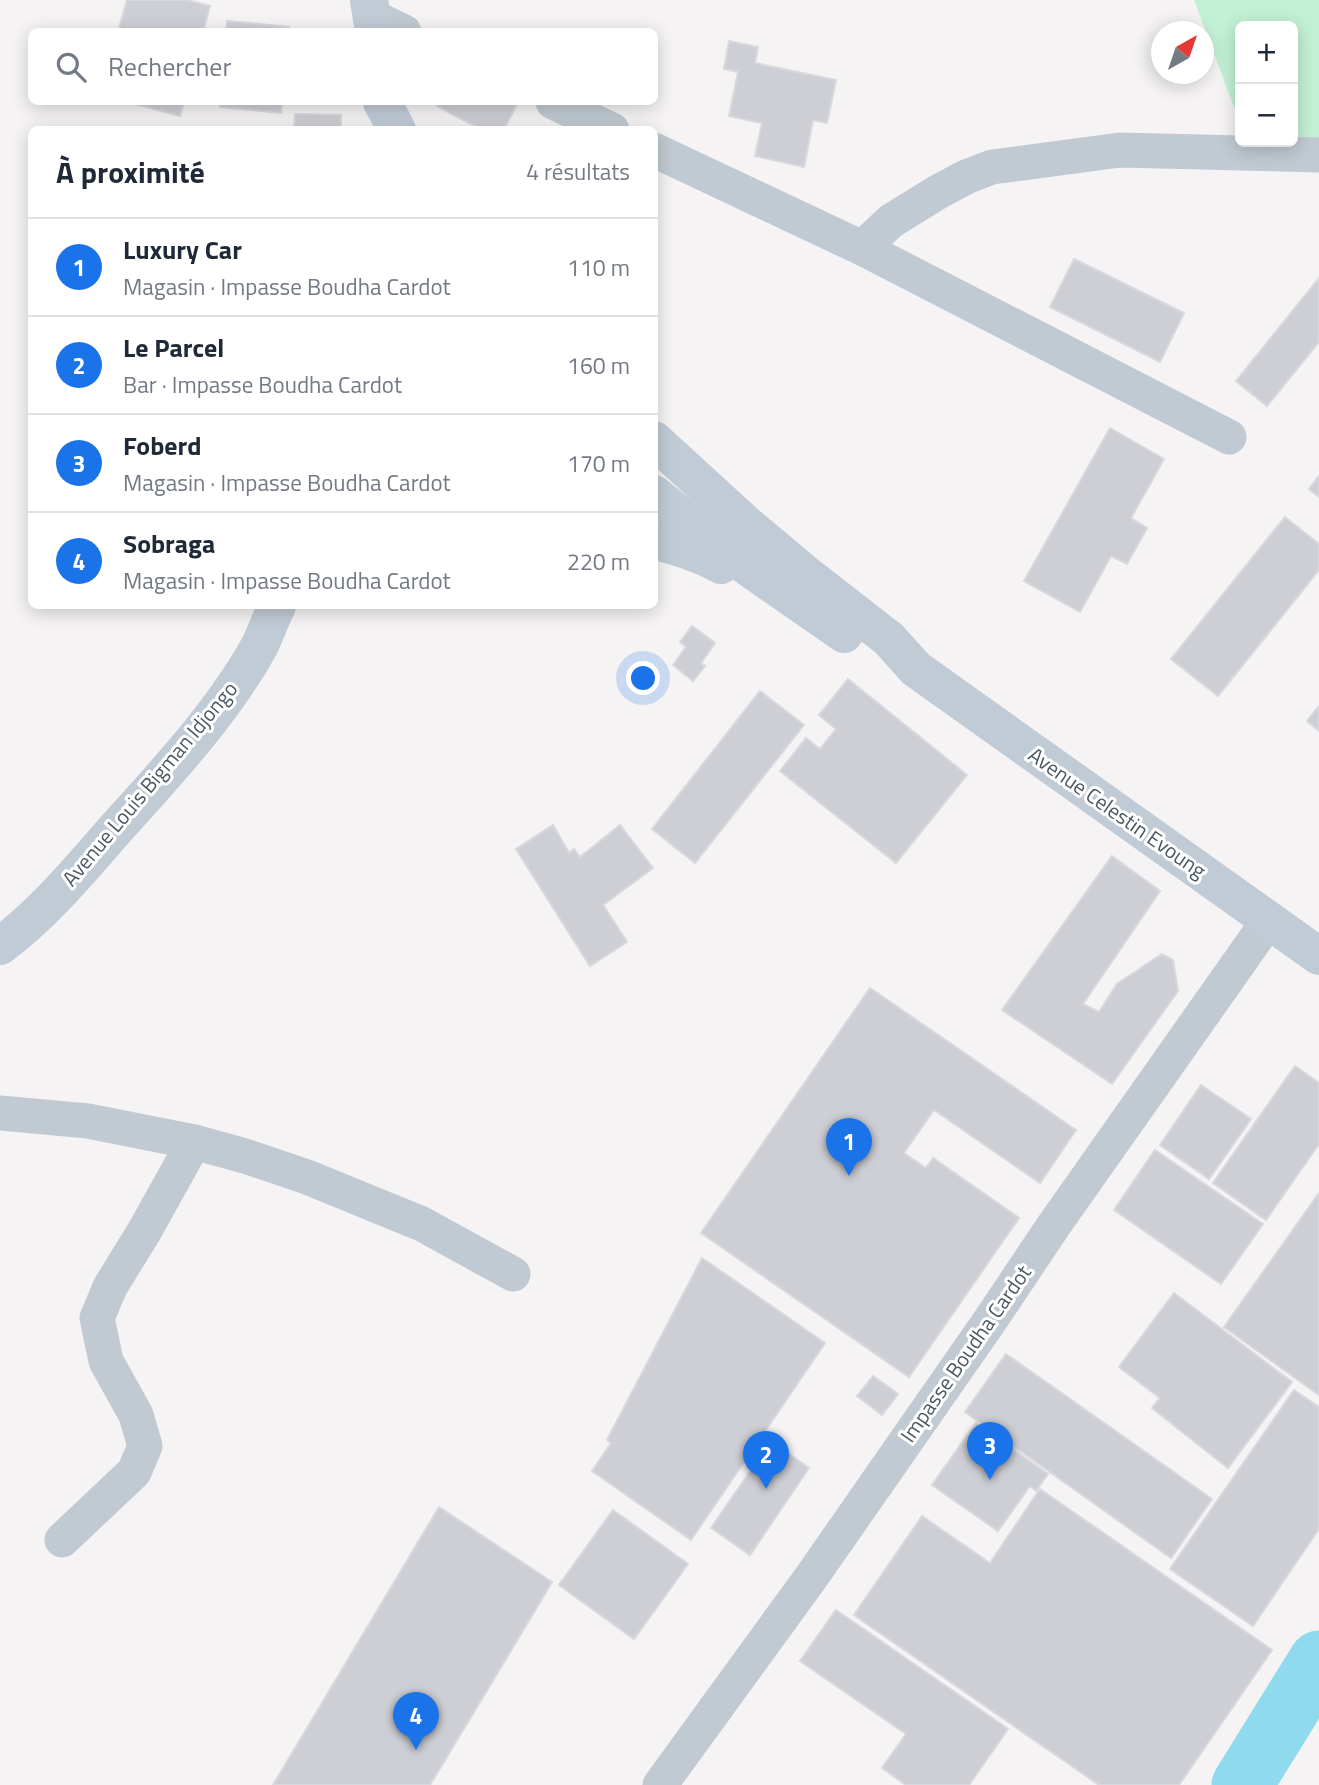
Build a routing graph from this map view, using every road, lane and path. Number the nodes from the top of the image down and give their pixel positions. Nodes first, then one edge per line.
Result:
1 (381, 105) edge
2 (383, 105) edge
3 (558, 105) edge
4 (381, 126) edge
5 (395, 126) edge
6 (603, 126) edge
7 (658, 152) edge
8 (1319, 155) edge
9 (862, 248) junction
10 (1229, 437) dead end
11 (658, 444) edge
12 (658, 500) edge
13 (747, 524) junction
14 (658, 542) edge
15 (789, 596) junction
16 (276, 609) edge
17 (300, 609) edge
18 (261, 643) junction
19 (916, 669) junction
20 (1269, 920) junction
21 (0, 946) edge
22 (1319, 956) edge
23 (0, 1113) edge
24 (194, 1142) junction
25 (513, 1274) dead end
26 (62, 1540) dead end
27 (660, 1785) edge

1 - 4 street
2 - 5 street
3 - 6 street
7 - 9 street
8 - 9 street
9 - 10 street
11 - 13 street
12 - 13 street
12 - 15 street
13 - 19 street
14 - 15 street
15 - 19 street
16 - 18 street, Avenue Louis Bigman Idjongo
17 - 18 street
18 - 21 street, Avenue Louis Bigman Idjongo
19 - 20 street, Avenue Celestin Evoung
20 - 22 street, Avenue Celestin Evoung
20 - 27 street, Impasse Boudha Cardot
23 - 24 street
24 - 25 street
24 - 26 street

